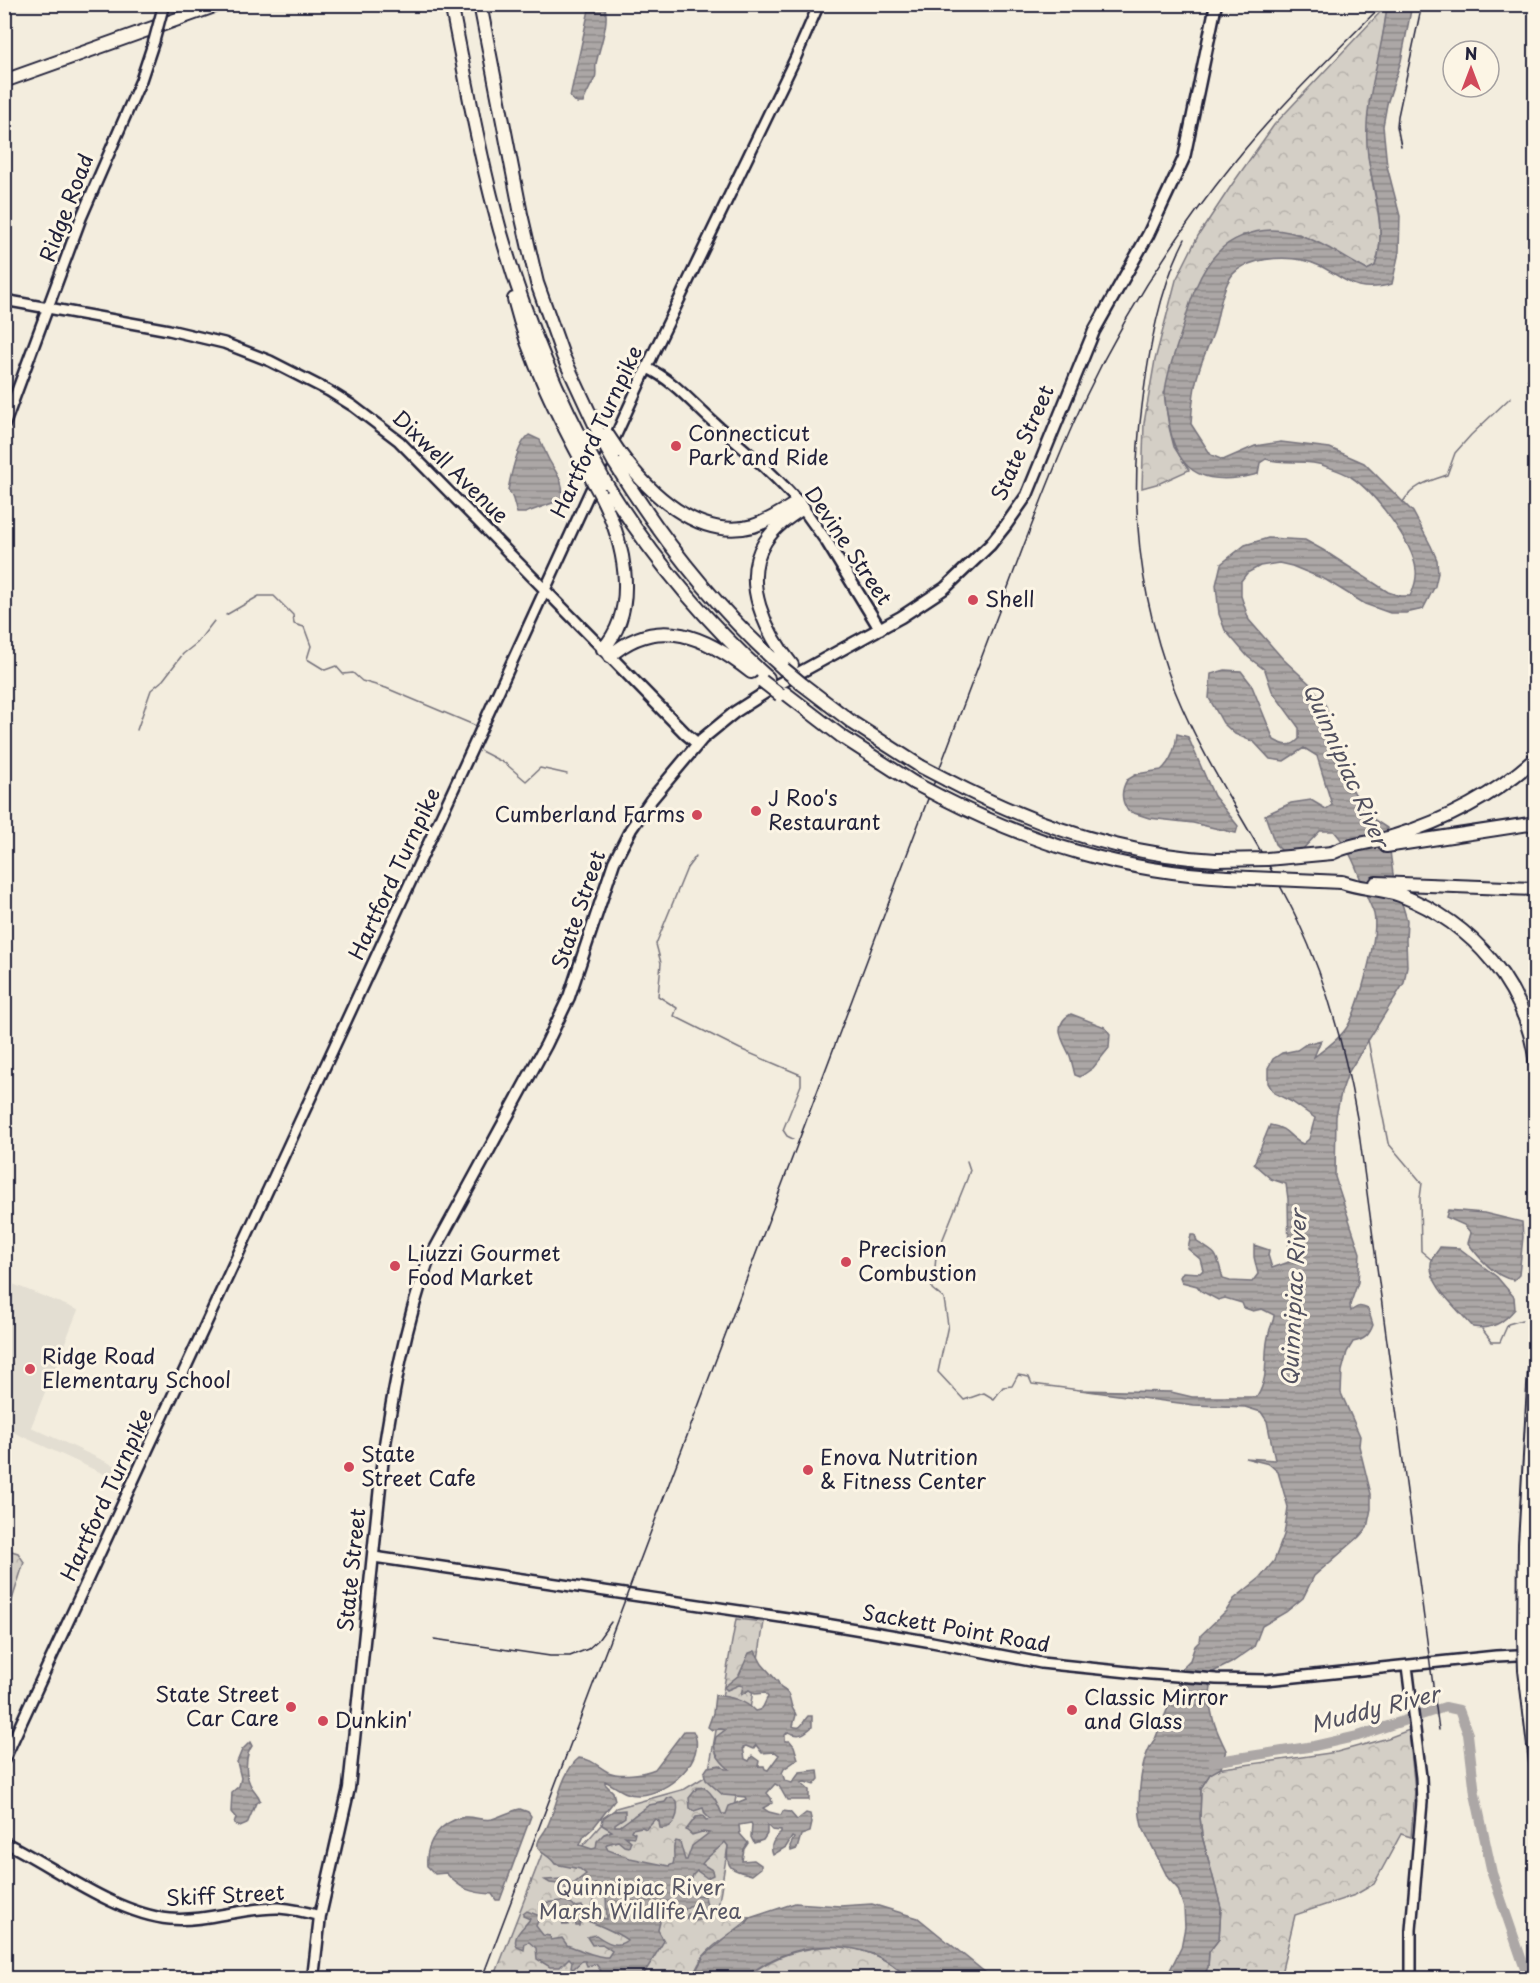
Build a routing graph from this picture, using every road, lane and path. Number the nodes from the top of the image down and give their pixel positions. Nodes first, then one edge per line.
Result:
1 (164, 4) edge
2 (196, 4) edge
3 (220, 4) edge
4 (452, 4) edge
5 (480, 4) edge
6 (819, 4) edge
7 (1216, 4) edge
8 (4, 74) edge
9 (4, 81) edge
10 (509, 259) junction
11 (4, 300) edge
12 (48, 308) junction
13 (647, 368) junction
14 (4, 426) edge
15 (617, 457) junction
16 (800, 505) junction
17 (545, 589) junction
18 (880, 629) junction
19 (606, 652) junction
20 (788, 667) junction
21 (765, 679) junction
22 (698, 744) junction
23 (1536, 758) edge
24 (1536, 823) edge
25 (1536, 828) edge
26 (1493, 831) junction
27 (1413, 836) junction
28 (1342, 882) junction
29 (1536, 889) edge
30 (1536, 1065) edge
31 (1536, 1351) edge
32 (374, 1557) junction
33 (1536, 1654) edge
34 (1407, 1666) junction
35 (4, 1760) edge
36 (1536, 1763) edge
37 (4, 1842) edge
38 (320, 1916) junction
39 (313, 1978) edge
40 (1412, 1978) edge

1 - 12 main road, Ridge Road, bridge
2 - 8 highway
3 - 9 highway
4 - 10 highway
5 - 15 highway, bridge
6 - 13 main road, Hartford Turnpike
7 - 18 main road, State Street
10 - 19 highway, bridge
10 - 21 highway, bridge
11 - 12 main road, Dixwell Avenue
12 - 14 main road, Ridge Road
12 - 17 main road, Dixwell Avenue
13 - 16 main road, Devine Street
13 - 17 main road, Hartford Turnpike
15 - 16 highway
15 - 20 highway
16 - 18 main road, Devine Street
16 - 20 highway
17 - 19 main road, Dixwell Avenue
17 - 35 main road, Hartford Turnpike
18 - 22 main road, State Street
19 - 21 highway
19 - 22 main road, Dixwell Avenue
20 - 27 highway, bridge
21 - 28 highway, bridge
22 - 32 main road, State Street
23 - 27 highway
24 - 26 highway
25 - 26 highway
26 - 27 highway
28 - 29 highway
28 - 30 highway
31 - 36 highway, bridge
32 - 34 main road, Sackett Point Road
32 - 38 main road, State Street
33 - 34 main road, Sackett Point Road
34 - 40 main road
37 - 38 main road, Skiff Street
38 - 39 main road, State Street

